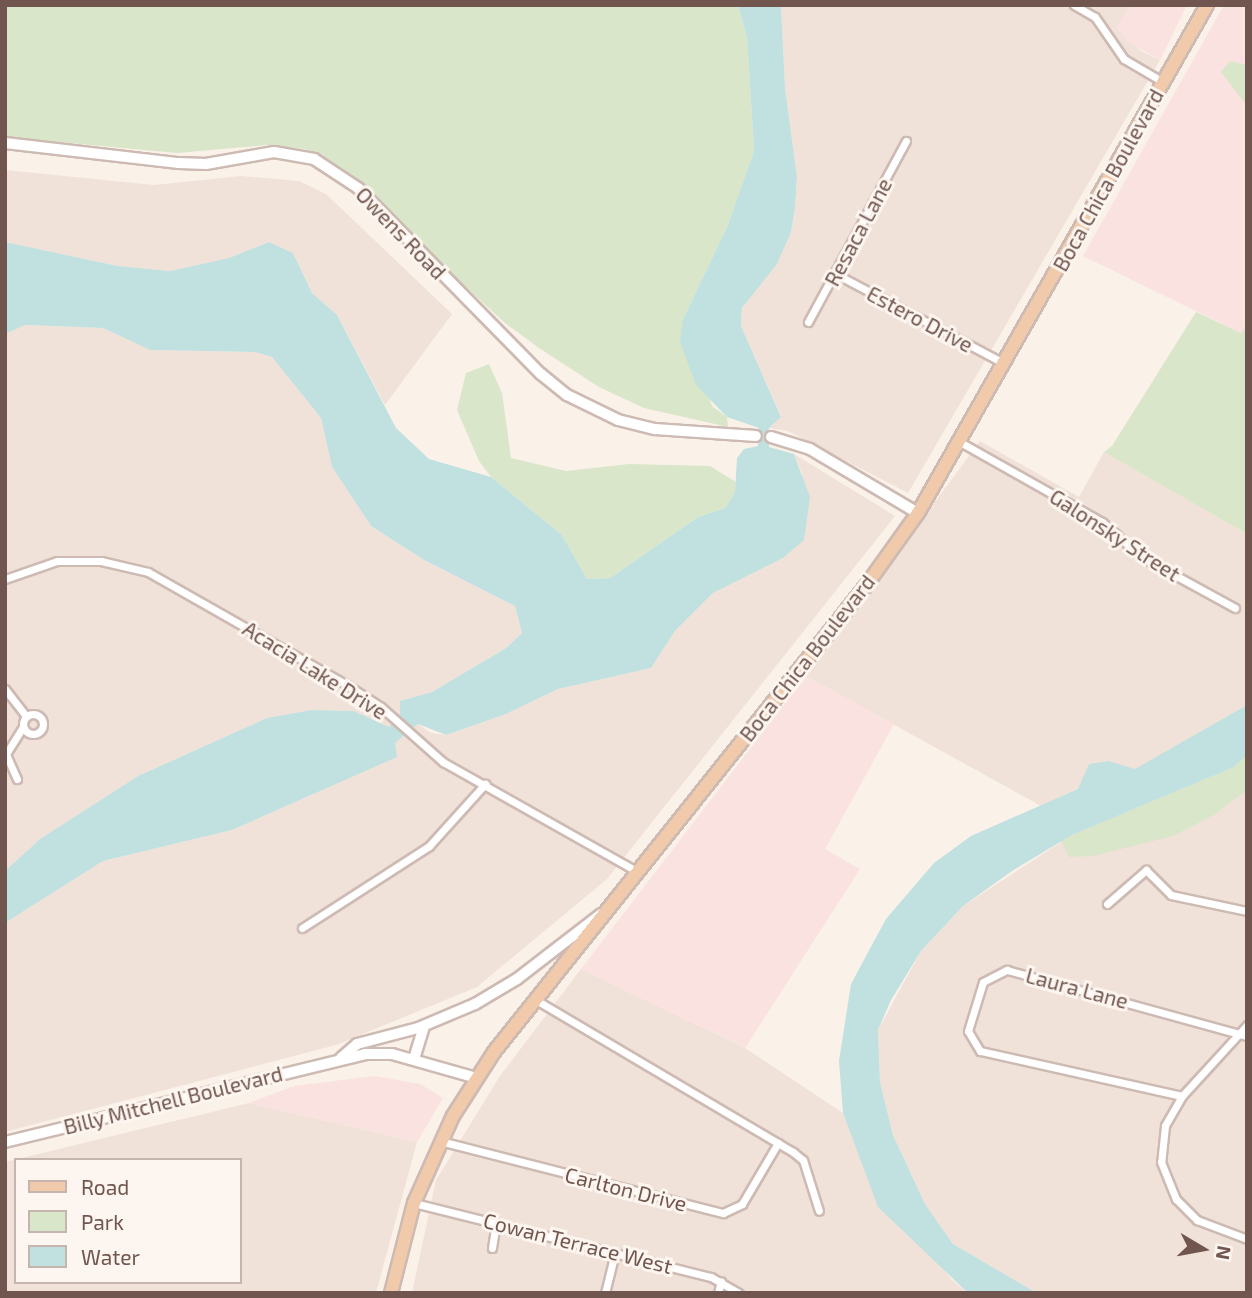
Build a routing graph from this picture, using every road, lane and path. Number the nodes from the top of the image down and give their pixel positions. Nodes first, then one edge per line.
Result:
1 (1074, 5) edge
2 (1207, 5) edge
3 (1163, 82) junction
4 (906, 141) dead end
5 (5, 143) edge
6 (835, 274) junction
7 (808, 322) dead end
8 (1005, 363) junction
9 (756, 436) dead end
10 (771, 438) dead end
11 (960, 442) junction
12 (918, 513) junction
13 (5, 579) edge
14 (1235, 608) dead end
15 (5, 689) edge
16 (26, 716) junction
17 (23, 727) junction
18 (17, 779) dead end
19 (485, 783) junction
20 (638, 872) junction
21 (1107, 904) dead end
22 (608, 908) junction
23 (1247, 911) edge
24 (302, 928) dead end
25 (536, 1000) junction
26 (424, 1026) junction
27 (1245, 1030) edge
28 (341, 1058) junction
29 (414, 1059) junction
30 (477, 1078) junction
31 (1182, 1096) junction
32 (439, 1141) junction
33 (5, 1142) edge
34 (778, 1143) junction
35 (414, 1203) junction
36 (819, 1211) dead end
37 (496, 1223) junction
38 (1247, 1239) edge
39 (492, 1248) dead end
40 (615, 1253) junction
41 (721, 1280) junction
42 (391, 1293) edge
43 (605, 1293) edge
44 (718, 1293) edge
45 (739, 1293) edge

1 - 3 street
2 - 3 main road, Boca Chica Boulevard
3 - 8 main road, Boca Chica Boulevard
4 - 6 street, Resaca Lane
5 - 9 street, Owens Road
6 - 7 street, Resaca Lane
6 - 8 street, Estero Drive
8 - 11 main road, Boca Chica Boulevard
10 - 12 street
11 - 12 main road, Boca Chica Boulevard
11 - 14 street, Galonsky Street
12 - 20 main road, Boca Chica Boulevard
13 - 19 street, Acacia Lake Drive
15 - 16 street
16 - 17 street
16 - 17 street
17 - 18 street
19 - 20 street, Acacia Lake Drive
19 - 24 street
20 - 22 main road, Boca Chica Boulevard
21 - 23 street
22 - 25 main road, Boca Chica Boulevard
22 - 26 street, Billy Mitchell Boulevard
25 - 30 main road, Boca Chica Boulevard
25 - 34 street
26 - 28 street, Billy Mitchell Boulevard
26 - 29 street
27 - 31 street
27 - 31 street, Laura Lane
28 - 29 street, Billy Mitchell Boulevard
28 - 33 street, Billy Mitchell Boulevard
29 - 30 street, Billy Mitchell Boulevard
30 - 32 main road, Boca Chica Boulevard
31 - 38 street
32 - 34 street, Carlton Drive
32 - 35 main road, Boca Chica Boulevard
34 - 36 street
35 - 37 street, Cowan Terrace West
35 - 42 main road, Boca Chica Boulevard
37 - 39 street
37 - 40 street, Cowan Terrace West
40 - 41 street, Cowan Terrace West
40 - 43 street
41 - 44 street
41 - 45 street, Cowan Terrace West

